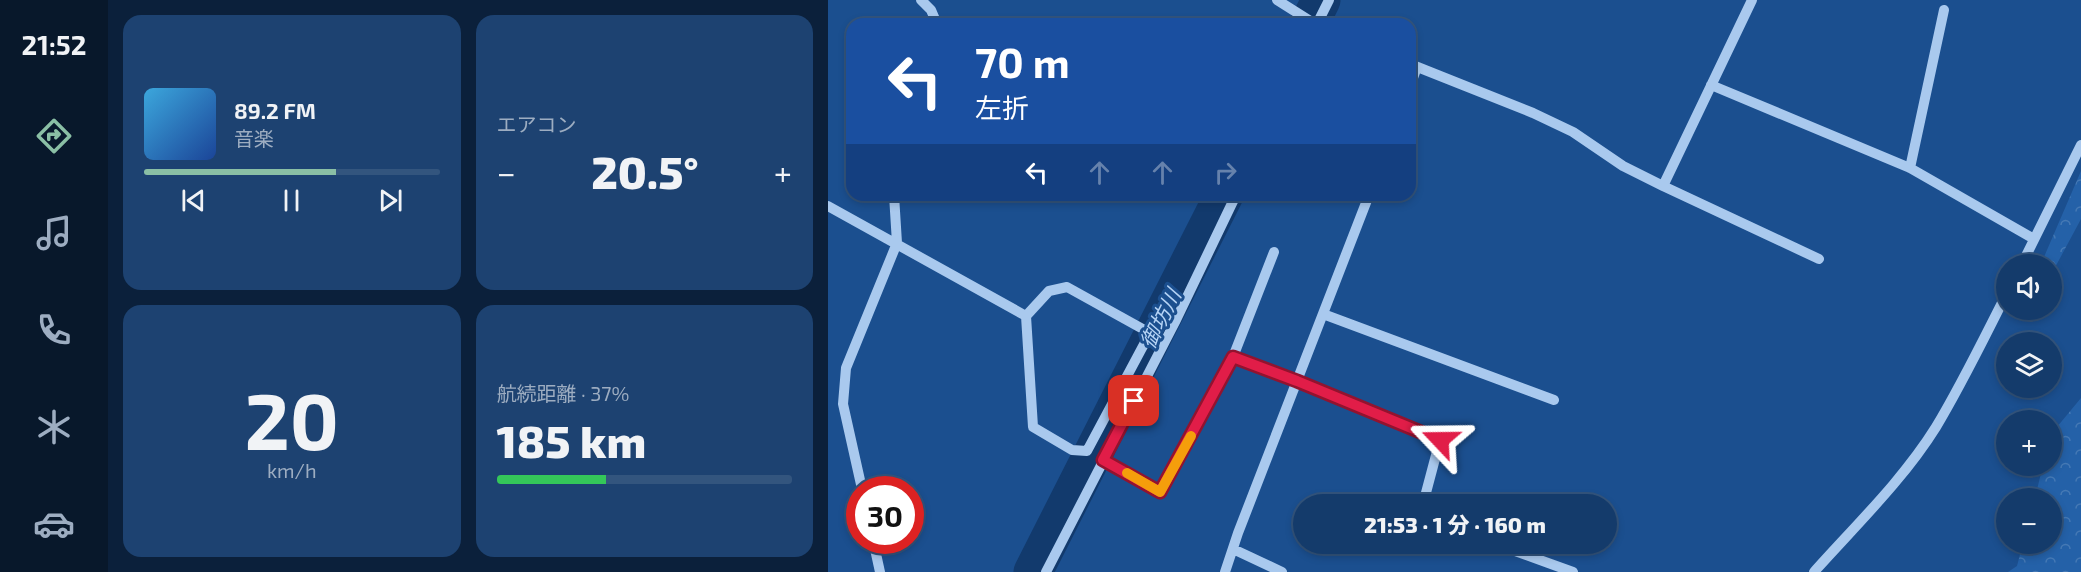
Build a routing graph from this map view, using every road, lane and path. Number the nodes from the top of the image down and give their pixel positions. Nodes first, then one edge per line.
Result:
1 (921, 0) edge
2 (1277, 0) edge
3 (1329, 0) edge
4 (1752, 0) edge
5 (933, 5) edge
6 (1944, 10) dead end
7 (1296, 18) edge
8 (1319, 18) edge
9 (1416, 67) edge
10 (1711, 85) junction
11 (2081, 145) edge
12 (1910, 168) junction
13 (1663, 186) junction
14 (894, 201) edge
15 (1233, 201) edge
16 (1367, 201) edge
17 (828, 206) edge
18 (2034, 239) junction
19 (897, 243) junction
20 (1274, 252) dead end
21 (2027, 254) edge
22 (1819, 259) dead end
23 (1323, 314) junction
24 (1996, 315) edge
25 (1026, 316) junction
26 (1233, 357) junction
27 (1297, 381) junction
28 (1554, 400) dead end
29 (1103, 460) junction
30 (859, 476) edge
31 (1426, 494) edge
32 (1233, 549) junction
33 (876, 554) edge
34 (1523, 554) edge
35 (880, 572) edge
36 (1046, 572) edge
37 (1225, 572) edge
38 (1282, 572) edge
39 (1573, 572) edge
40 (1814, 572) edge

1 - 5 street
2 - 7 street
3 - 8 street
4 - 10 street
6 - 12 street
9 - 13 street
10 - 12 street
10 - 13 street
11 - 18 street
12 - 18 street
13 - 22 street
14 - 19 street
15 - 29 street
16 - 23 street
17 - 19 street
18 - 21 street
19 - 25 street
19 - 30 street
20 - 26 street
23 - 27 street
23 - 28 street
24 - 40 street
25 - 25 street
26 - 27 street
26 - 29 street
27 - 31 street
27 - 32 street
29 - 36 street
32 - 37 street
32 - 38 street
33 - 35 street
34 - 39 street

